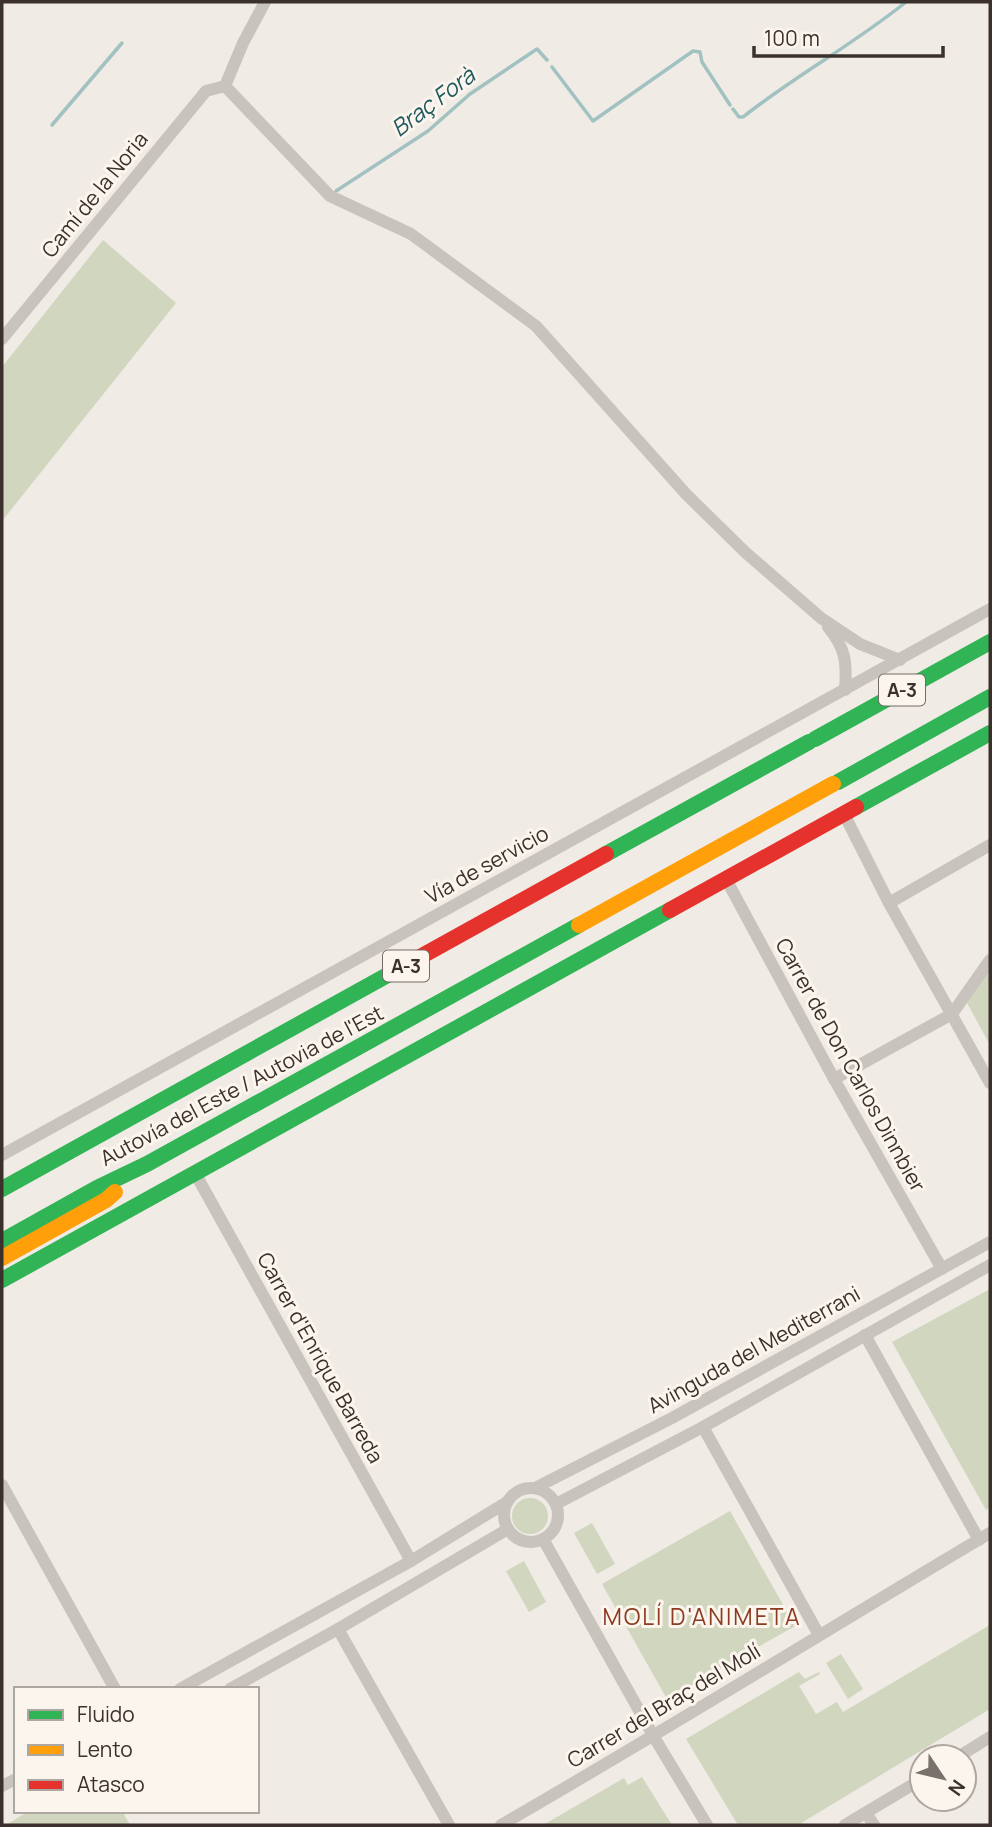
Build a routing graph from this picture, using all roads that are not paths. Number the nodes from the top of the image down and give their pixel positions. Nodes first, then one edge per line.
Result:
1 (265, 2) edge
2 (225, 86) junction
3 (2, 339) edge
4 (990, 609) edge
5 (821, 618) junction
6 (990, 642) edge
7 (900, 660) junction
8 (845, 691) junction
9 (990, 697) edge
10 (990, 733) edge
11 (844, 814) junction
12 (990, 845) edge
13 (726, 879) junction
14 (889, 903) junction
15 (990, 960) edge
16 (952, 1014) junction
17 (834, 1079) junction
18 (990, 1083) edge
19 (2, 1155) edge
20 (147, 1164) junction
21 (195, 1173) junction
22 (2, 1189) edge
23 (2, 1241) edge
24 (990, 1242) edge
25 (2, 1258) edge
26 (990, 1265) edge
27 (942, 1269) junction
28 (2, 1280) edge
29 (865, 1335) junction
30 (703, 1427) junction
31 (2, 1485) edge
32 (535, 1488) junction
33 (507, 1502) junction
34 (556, 1504) junction
35 (508, 1529) junction
36 (985, 1536) edge
37 (543, 1539) junction
38 (411, 1561) junction
39 (338, 1629) junction
40 (819, 1635) junction
41 (114, 1687) edge
42 (184, 1687) edge
43 (234, 1687) edge
44 (654, 1737) junction
45 (908, 1788) edge
46 (866, 1813) junction
47 (449, 1825) edge
48 (501, 1825) edge
49 (707, 1825) edge
50 (845, 1825) edge
51 (874, 1825) edge

1 - 2 street
2 - 3 street, Camí de la Noria
2 - 5 street
4 - 7 street, Vía de servicio
5 - 7 street
5 - 8 street
6 - 22 main road, Autovía del Este / Autovia de l'Est / A-3
7 - 8 street, Vía de servicio
8 - 19 street, Vía de servicio
9 - 20 main road, Autovía del Este / Autovia de l'Est / A-3
10 - 11 main road
11 - 13 main road
11 - 14 street
12 - 14 street
13 - 17 street, Carrer de Don Carlos Dinnbier
13 - 21 main road
14 - 16 street
15 - 16 street
16 - 17 street
16 - 18 street
17 - 27 street, Carrer de Don Carlos Dinnbier
20 - 23 main road, Autovía del Este / Autovia de l'Est / A-3
20 - 25 main road
21 - 28 main road
21 - 38 street, Carrer d'Enrique Barreda
24 - 27 street, Avinguda del Mediterrani
26 - 29 street, Avinguda del Mediterrani
27 - 32 street, Avinguda del Mediterrani
29 - 30 street, Avinguda del Mediterrani
29 - 36 street
30 - 34 street, Avinguda del Mediterrani
30 - 40 street
31 - 41 street
32 - 33 street
32 - 34 street
33 - 35 street
33 - 38 street
34 - 37 street
35 - 37 street
35 - 39 street
36 - 40 street, Carrer del Braç del Molí
37 - 44 street
38 - 42 street
39 - 43 street
39 - 47 street
40 - 44 street, Carrer del Braç del Molí
44 - 48 street, Carrer del Braç del Molí
44 - 49 street
45 - 46 street
46 - 50 street
46 - 51 street

